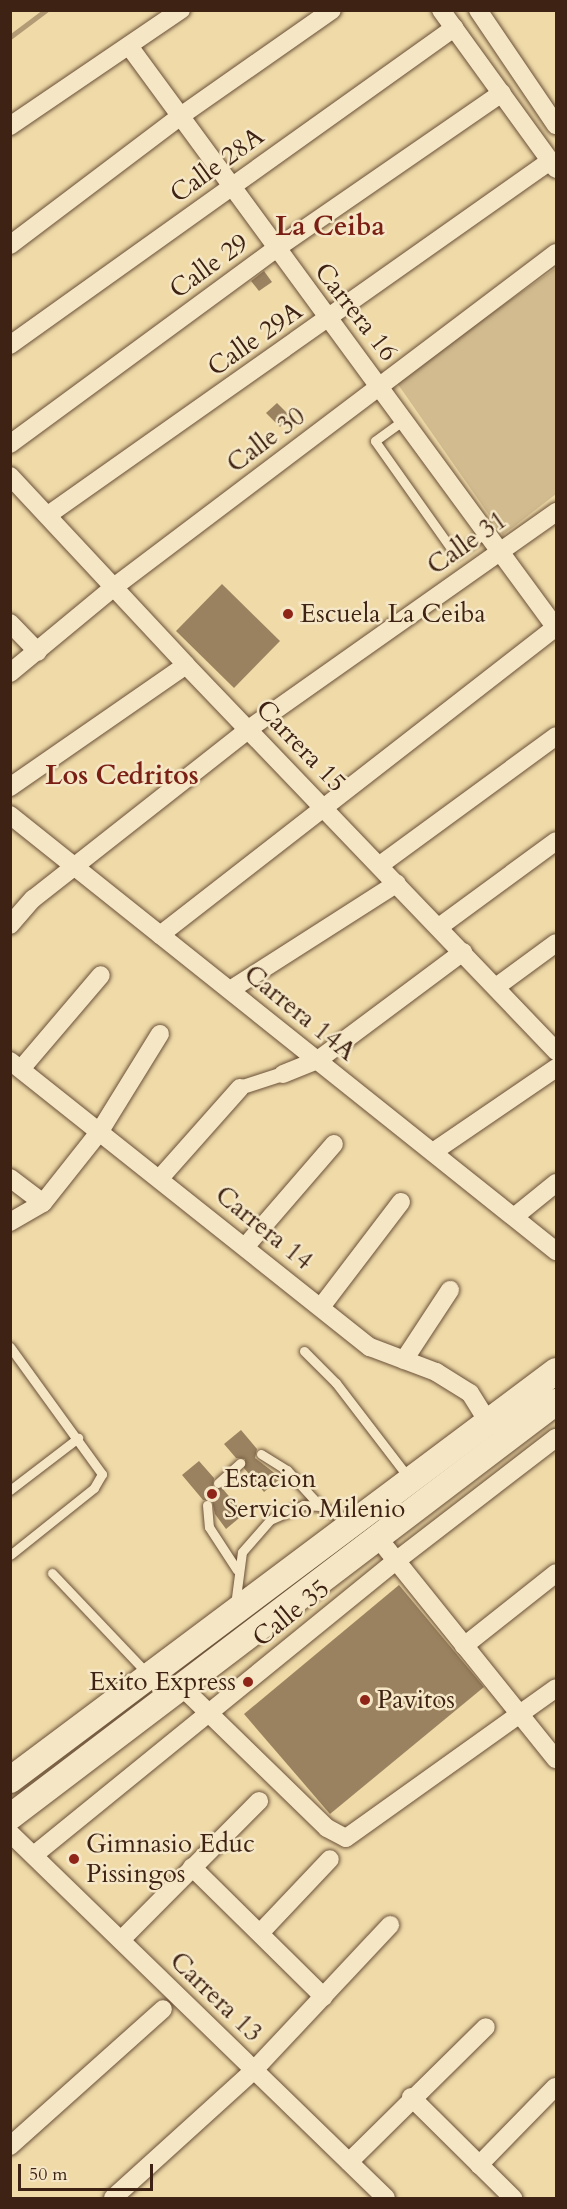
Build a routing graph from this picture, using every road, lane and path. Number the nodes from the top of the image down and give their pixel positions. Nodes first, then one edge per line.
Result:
1 (181, 10) edge
2 (332, 10) edge
3 (441, 10) edge
4 (478, 10) edge
5 (454, 28) junction
6 (129, 46) junction
7 (502, 93) junction
8 (182, 115) junction
9 (556, 125) edge
10 (10, 126) edge
11 (553, 165) edge
12 (230, 186) junction
13 (10, 245) edge
14 (277, 248) junction
15 (556, 253) edge
16 (327, 320) junction
17 (10, 345) edge
18 (380, 384) junction
19 (405, 419) junction
20 (10, 444) edge
21 (10, 476) edge
22 (556, 512) edge
23 (48, 515) junction
24 (488, 531) junction
25 (501, 550) junction
26 (114, 587) junction
27 (10, 623) edge
28 (556, 627) edge
29 (38, 652) junction
30 (186, 665) junction
31 (10, 673) edge
32 (250, 728) junction
33 (556, 736) edge
34 (10, 787) edge
35 (324, 806) junction
36 (10, 815) edge
37 (556, 841) edge
38 (380, 865) junction
39 (77, 867) junction
40 (397, 883) junction
41 (10, 925) edge
42 (439, 927) junction
43 (160, 935) junction
44 (556, 943) edge
45 (463, 952) junction
46 (101, 975) dead end
47 (496, 987) junction
48 (230, 990) junction
49 (160, 1034) dead end
50 (556, 1050) edge
51 (318, 1060) junction
52 (16, 1065) edge
53 (556, 1068) edge
54 (283, 1074) joint
55 (240, 1088) joint
56 (100, 1131) junction
57 (334, 1144) dead end
58 (433, 1152) junction
59 (10, 1178) edge
60 (161, 1178) junction
61 (556, 1183) edge
62 (401, 1202) dead end
63 (44, 1203) junction
64 (514, 1217) junction
65 (10, 1222) edge
66 (245, 1247) junction
67 (556, 1251) edge
68 (450, 1290) dead end
69 (321, 1307) junction
70 (10, 1347) edge
71 (304, 1351) dead end
72 (404, 1360) junction
73 (556, 1371) edge
74 (556, 1402) edge
75 (488, 1422) junction
76 (78, 1437) junction
77 (556, 1438) edge
78 (261, 1454) dead end
79 (240, 1463) dead end
80 (411, 1480) junction
81 (218, 1483) dead end
82 (10, 1490) edge
83 (207, 1505) dead end
84 (320, 1506) junction
85 (353, 1522) junction
86 (378, 1538) junction
87 (10, 1555) edge
88 (396, 1561) junction
89 (237, 1569) junction
90 (52, 1572) dead end
91 (556, 1573) edge
92 (234, 1614) junction
93 (464, 1646) junction
94 (150, 1676) junction
95 (182, 1687) junction
96 (556, 1688) edge
97 (209, 1713) junction
98 (522, 1716) junction
99 (556, 1760) edge
100 (10, 1780) edge
101 (259, 1801) dead end
102 (10, 1817) edge
103 (10, 1833) edge
104 (34, 1855) junction
105 (330, 1859) dead end
106 (192, 1867) junction
107 (390, 1926) dead end
108 (261, 1932) junction
109 (121, 1940) junction
110 (324, 1997) junction
111 (163, 2009) dead end
112 (486, 2027) dead end
113 (254, 2070) junction
114 (555, 2087) dead end
115 (411, 2097) junction
116 (10, 2146) edge
117 (349, 2162) junction
118 (478, 2165) junction
119 (113, 2199) edge
120 (386, 2199) edge
121 (513, 2199) edge

1 - 6 street
2 - 8 street
3 - 5 street
4 - 9 street
5 - 7 street
5 - 12 street, Calle 28A
6 - 8 street, Carrera 16
6 - 10 street
7 - 11 street
7 - 14 street, Calle 29
8 - 12 street, Carrera 16
8 - 13 street
11 - 16 street, Calle 29A
12 - 14 street, Carrera 16
12 - 17 street, Calle 28A
14 - 16 street, Carrera 16
14 - 20 street, Calle 29
15 - 18 street, Calle 30
16 - 18 street, Carrera 16
16 - 23 street, Calle 29A
18 - 19 street, Carrera 16
18 - 26 street, Calle 30
19 - 24 street, Carrera 16
19 - 24 lane
21 - 23 street, Carrera 15
22 - 25 street, Calle 31
23 - 26 street, Carrera 15
24 - 25 street, Carrera 16
25 - 28 street, Carrera 16
25 - 32 street, Calle 31
26 - 29 street, Calle 30
26 - 30 street, Carrera 15
27 - 29 street
28 - 35 street
29 - 31 street, Calle 30
30 - 32 street, Carrera 15
30 - 34 street
32 - 35 street, Carrera 15
32 - 39 street, Calle 31
33 - 38 street
35 - 38 street, Carrera 15
35 - 43 street
36 - 39 street, Carrera 14A
37 - 42 street
38 - 40 street, Carrera 15
39 - 41 street, Calle 31
39 - 43 street, Carrera 14A
40 - 42 street, Carrera 15
40 - 48 street
42 - 45 street, Carrera 15
43 - 48 street, Carrera 14A
44 - 47 street
45 - 47 street, Carrera 15
45 - 51 street
46 - 52 street
47 - 50 street, Carrera 15
48 - 51 street, Carrera 14A
49 - 56 street
51 - 54 street
51 - 58 street, Carrera 14A
52 - 56 street, Carrera 14
53 - 58 street
54 - 55 street
55 - 60 street
56 - 60 street, Carrera 14
56 - 63 street
57 - 66 street
58 - 64 street, Carrera 14A
59 - 63 street
60 - 66 street, Carrera 14
61 - 64 street
62 - 69 street
63 - 65 street
64 - 67 street, Carrera 14A
66 - 69 street, Carrera 14
68 - 72 street
69 - 72 street, Carrera 14
70 - 76 lane
71 - 80 lane
72 - 75 street, Carrera 14
73 - 75 main road
74 - 86 main road
75 - 80 main road
76 - 82 lane
76 - 87 lane
77 - 88 street, Calle 35
78 - 84 lane
79 - 81 lane
80 - 85 main road
83 - 89 lane
84 - 85 lane
84 - 89 lane
85 - 92 main road
86 - 88 street
86 - 95 main road
88 - 93 street
88 - 97 street, Calle 35
89 - 92 lane
90 - 94 lane
91 - 93 street
92 - 94 main road
93 - 98 street
94 - 100 main road
95 - 97 street
95 - 102 main road
96 - 98 street
97 - 98 street
97 - 104 street, Calle 35
98 - 99 street
101 - 106 street
103 - 104 street, Carrera 13
104 - 109 street, Carrera 13
105 - 108 street
106 - 108 street
106 - 109 street
107 - 110 street
108 - 110 street
109 - 113 street, Carrera 13
110 - 113 street
111 - 116 street
112 - 115 street
113 - 117 street, Carrera 13
113 - 119 street
114 - 118 street
115 - 117 street
115 - 118 street
117 - 120 street, Carrera 13
118 - 121 street

